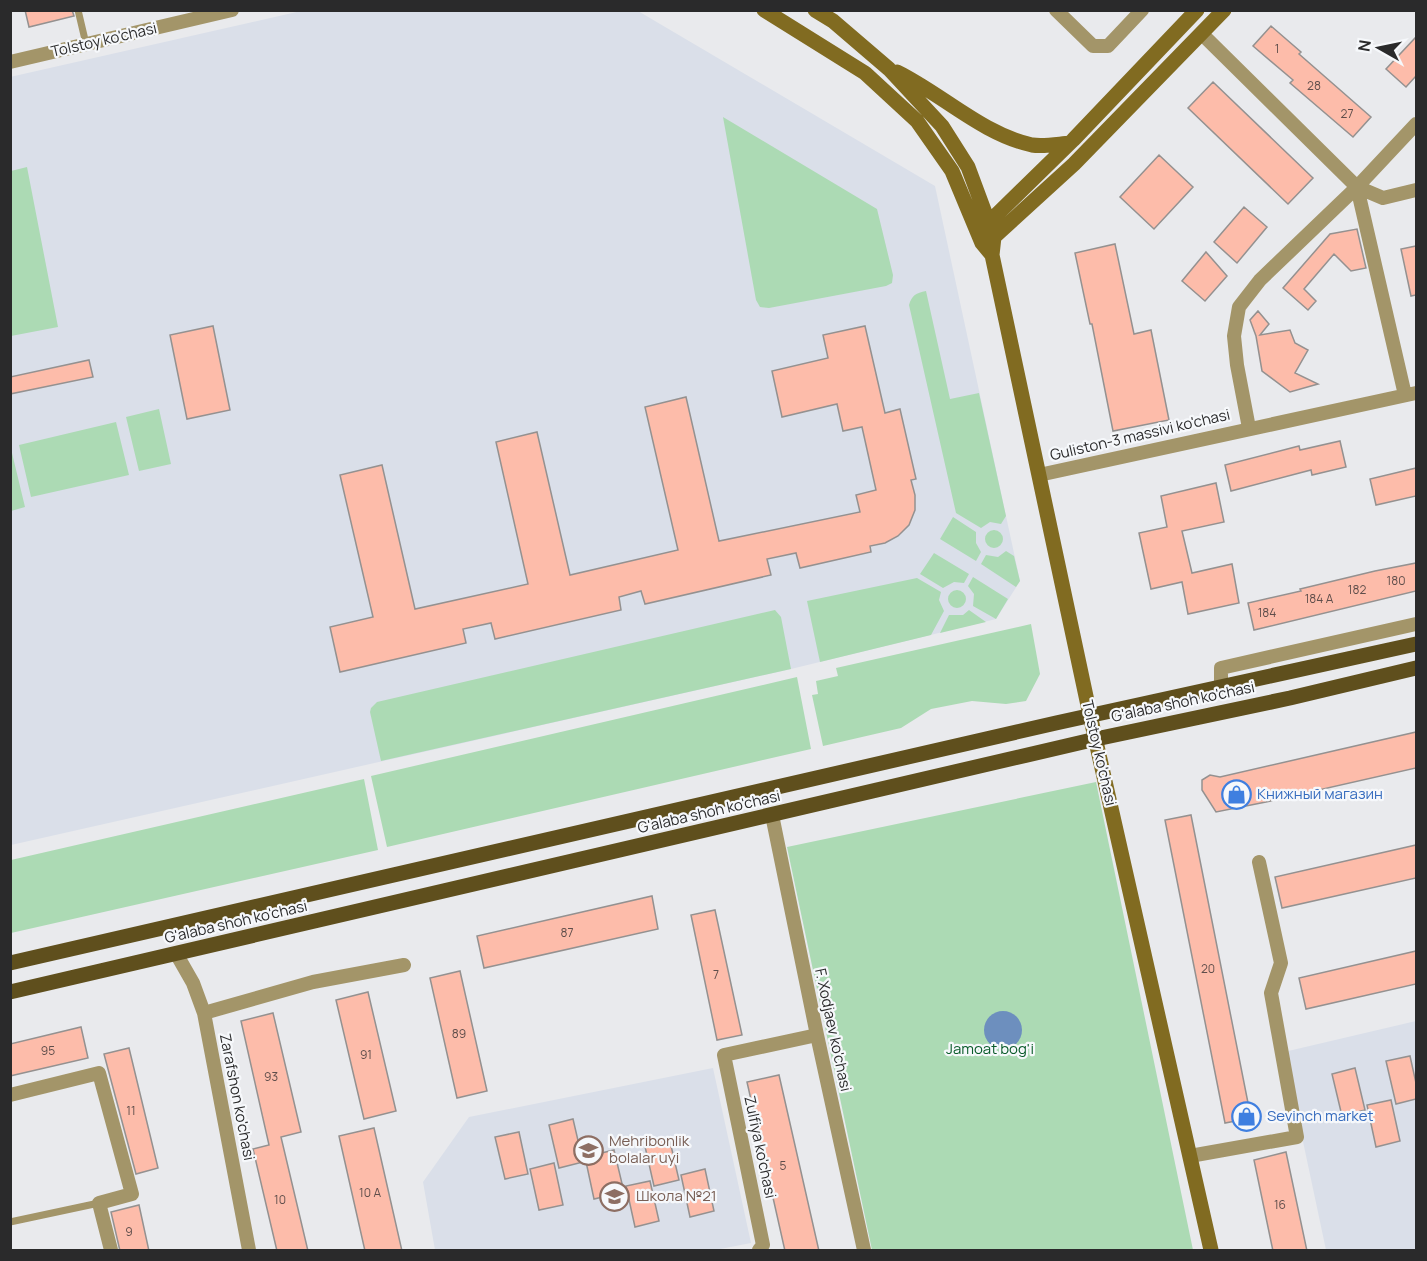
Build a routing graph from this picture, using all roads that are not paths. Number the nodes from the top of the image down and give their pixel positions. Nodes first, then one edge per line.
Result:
1 (78, 10) edge
2 (232, 10) edge
3 (764, 10) edge
4 (815, 10) edge
5 (1056, 10) edge
6 (1142, 10) edge
7 (1197, 10) edge
8 (1224, 10) edge
9 (1202, 34) junction
10 (86, 44) junction
11 (10, 62) edge
12 (889, 69) junction
13 (1416, 124) edge
14 (1070, 144) junction
15 (1357, 187) junction
16 (1416, 190) edge
17 (986, 237) junction
18 (1411, 394) edge
19 (1249, 428) junction
20 (1039, 475) junction
21 (1416, 624) edge
22 (1416, 644) edge
23 (1416, 668) edge
24 (1221, 686) junction
25 (1090, 715) junction
26 (1096, 739) junction
27 (772, 815) junction
28 (1259, 862) dead end
29 (177, 955) junction
30 (10, 963) edge
31 (404, 965) dead end
32 (10, 992) edge
33 (204, 1014) junction
34 (817, 1035) junction
35 (10, 1095) edge
36 (1190, 1156) junction
37 (99, 1203) junction
38 (10, 1222) edge
39 (761, 1248) edge
40 (111, 1251) edge
41 (249, 1251) edge
42 (864, 1251) edge
43 (1211, 1251) edge

1 - 10 lane
2 - 10 street, Tolstoy ko'chasi
3 - 17 main road, Tolstoy ko'chasi
4 - 12 main road, Tolstoy ko'chasi
5 - 6 street
7 - 14 main road
8 - 9 main road
9 - 15 street
9 - 17 main road
10 - 11 street, Tolstoy ko'chasi
12 - 14 main road
12 - 17 main road, Tolstoy ko'chasi
13 - 15 street, Guliston-3 massivi ko'chasi
14 - 17 main road
15 - 16 street
15 - 18 street, Guliston-3 massivi ko'chasi
15 - 19 street, Guliston-3 massivi ko'chasi
17 - 20 main road, Tolstoy ko'chasi
18 - 19 street, Guliston-3 massivi ko'chasi
19 - 20 street, Guliston-3 massivi ko'chasi
20 - 25 main road, Tolstoy ko'chasi
21 - 24 street
22 - 24 main road, G'alaba shoh ko'chasi
23 - 26 main road, G'alaba shoh ko'chasi
24 - 25 main road, G'alaba shoh ko'chasi
25 - 26 main road, Tolstoy ko'chasi
25 - 30 main road, G'alaba shoh ko'chasi
26 - 27 main road, G'alaba shoh ko'chasi
26 - 36 main road, Tolstoy ko'chasi
27 - 29 main road, G'alaba shoh ko'chasi
27 - 34 street, F. Xodjaev ko'chasi
28 - 36 street
29 - 32 main road, G'alaba shoh ko'chasi
29 - 33 street, Zarafshon ko'chasi
31 - 33 street
33 - 41 street, Zarafshon ko'chasi
34 - 39 street, Zulfiya ko'chasi
34 - 42 street, F. Xodjaev ko'chasi
35 - 37 street
36 - 43 main road, Tolstoy ko'chasi
37 - 38 lane
37 - 40 street

